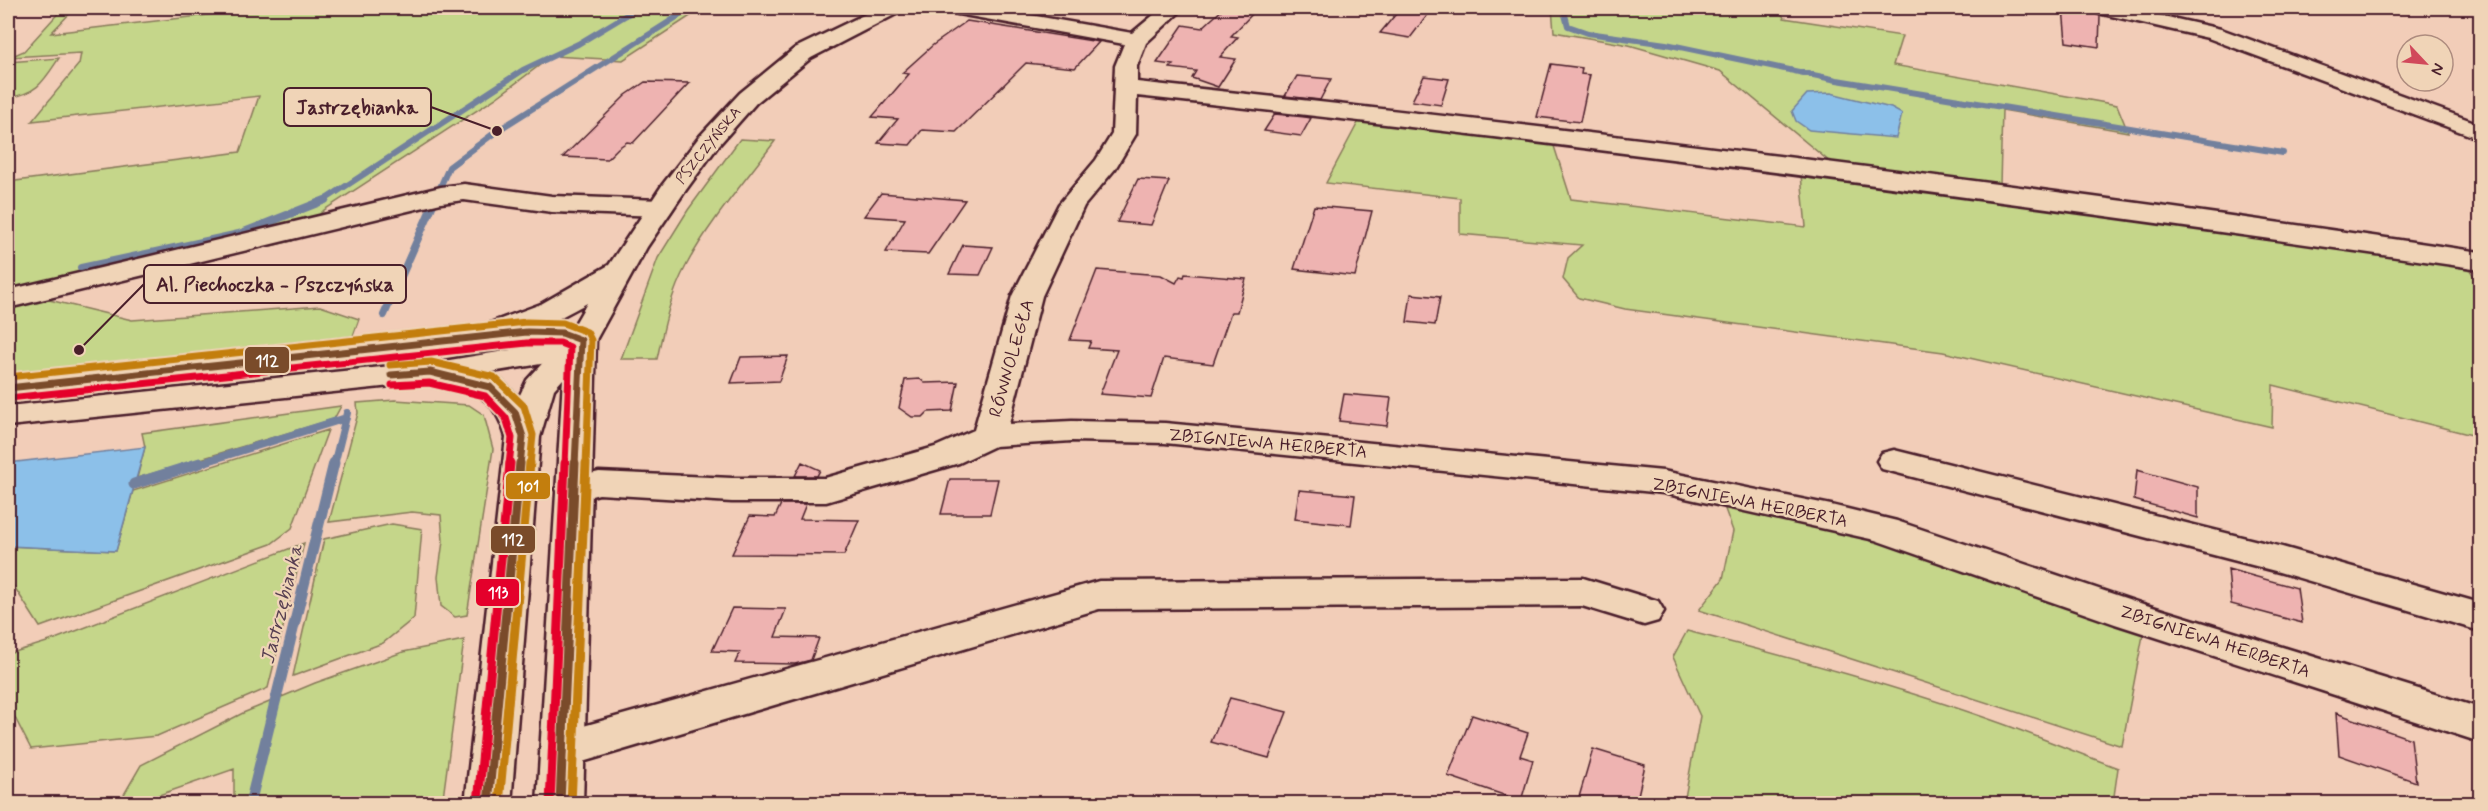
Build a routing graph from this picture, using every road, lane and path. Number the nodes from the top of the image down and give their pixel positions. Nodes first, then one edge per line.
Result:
1 (893, 8) edge
2 (958, 8) edge
3 (1174, 8) edge
4 (2101, 8) edge
5 (1136, 40) junction
6 (1127, 88) junction
7 (2481, 132) edge
8 (660, 208) junction
9 (2481, 260) edge
10 (622, 268) junction
11 (8, 299) edge
12 (480, 338) junction
13 (581, 340) junction
14 (430, 372) junction
15 (8, 388) edge
16 (8, 416) edge
17 (523, 436) junction
18 (989, 436) junction
19 (1894, 461) dead end
20 (573, 489) junction
21 (1644, 611) dead end
22 (2481, 617) edge
23 (2481, 725) edge
24 (562, 750) junction
25 (485, 803) edge
26 (560, 804) edge

1 - 8 street, PSZCZYŃSKA
2 - 5 street
3 - 5 street
4 - 7 street
5 - 6 street, RÓWNOLEGŁA
6 - 9 street
6 - 18 street, RÓWNOLEGŁA
8 - 10 street, PSZCZYŃSKA
8 - 11 street
10 - 12 street
10 - 13 street, PSZCZYŃSKA
12 - 13 street
12 - 15 street
13 - 14 street
13 - 17 street, PSZCZYŃSKA
13 - 20 street, PSZCZYŃSKA
14 - 16 street
14 - 17 street
17 - 25 street, PSZCZYŃSKA
18 - 20 street, RÓWNOLEGŁA
18 - 23 street, ZBIGNIEWA HERBERTA
19 - 22 street
20 - 24 street, PSZCZYŃSKA
21 - 24 street
24 - 26 street, PSZCZYŃSKA

